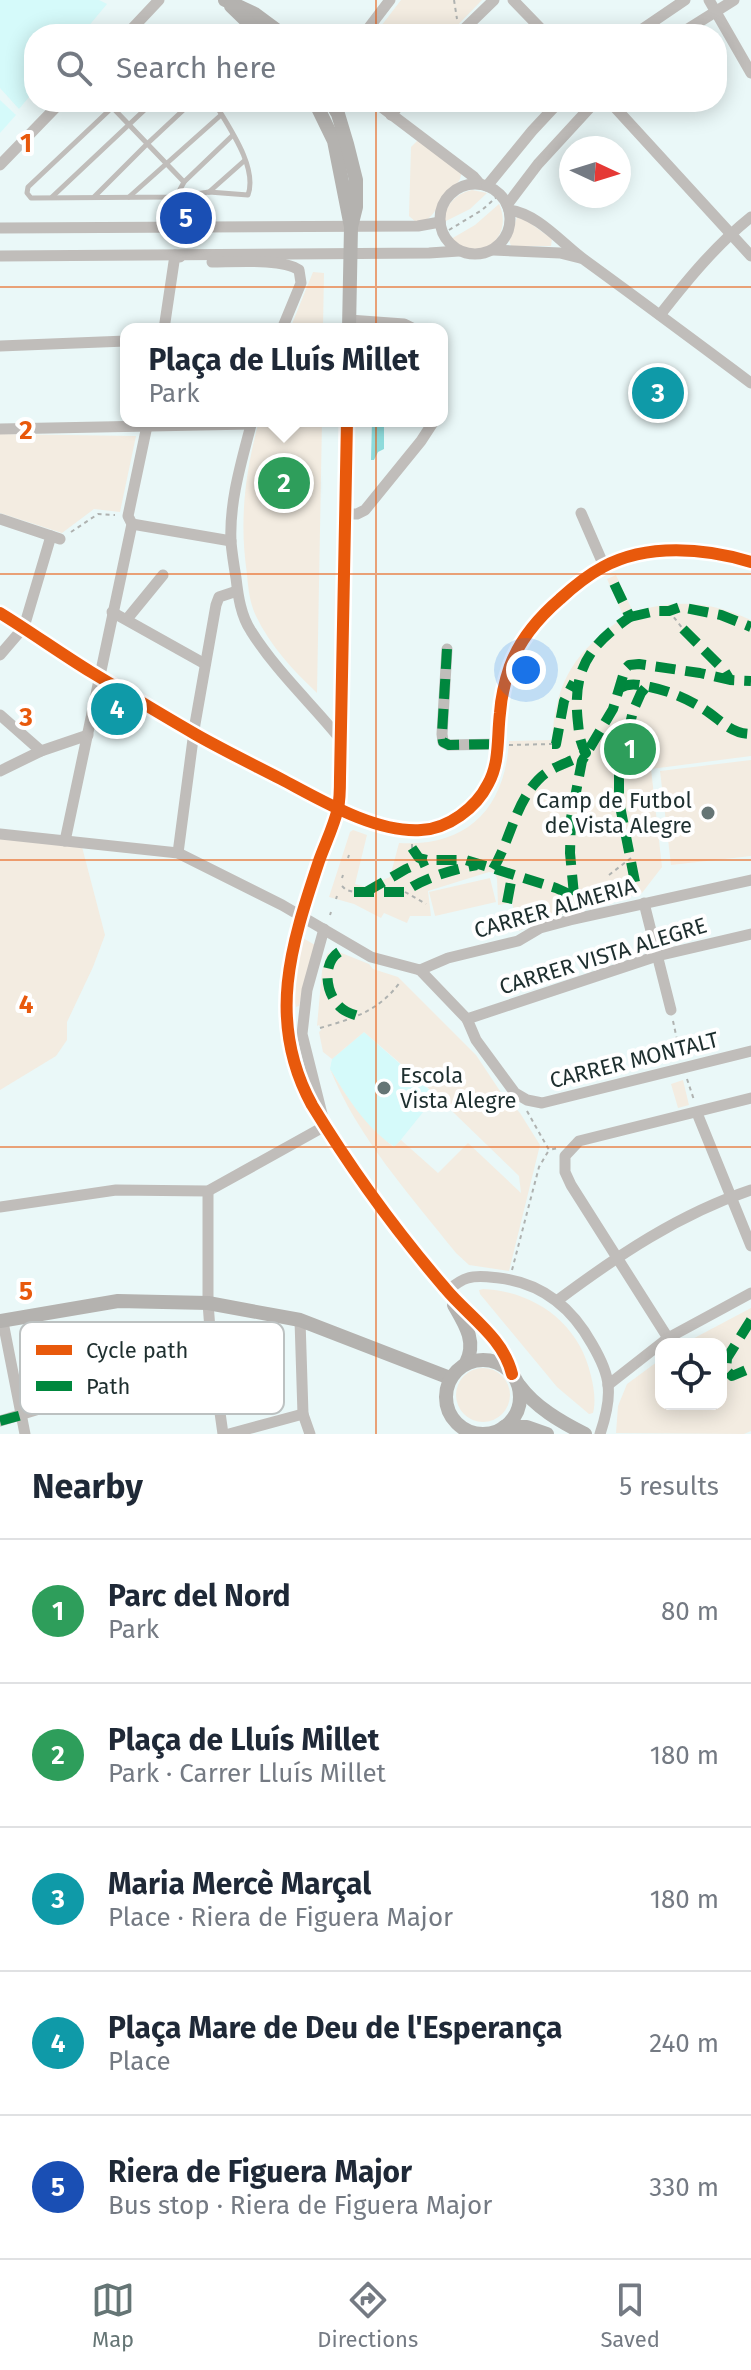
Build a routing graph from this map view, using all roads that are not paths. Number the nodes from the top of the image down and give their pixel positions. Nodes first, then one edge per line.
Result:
1 (159, 0) edge
2 (225, 0) edge
3 (390, 0) edge
4 (494, 0) edge
5 (513, 0) edge
6 (685, 0) edge
7 (734, 0) edge
8 (712, 5) edge
9 (136, 24) edge
10 (248, 24) edge
11 (268, 24) edge
12 (372, 24) edge
13 (469, 24) edge
14 (536, 24) edge
15 (650, 24) edge
16 (691, 24) edge
17 (723, 24) edge
18 (727, 31) edge
19 (751, 73) edge
20 (51, 112) edge
21 (107, 112) edge
22 (116, 112) edge
23 (142, 112) edge
24 (181, 112) edge
25 (219, 112) edge
26 (320, 112) edge
27 (337, 112) edge
28 (387, 112) edge
29 (394, 112) edge
30 (550, 112) edge
31 (586, 112) edge
32 (619, 112) edge
33 (221, 115) junction
34 (391, 115) junction
35 (128, 125) junction
36 (233, 135) junction
37 (147, 144) junction
38 (245, 161) junction
39 (166, 164) junction
40 (0, 165) edge
41 (184, 182) junction
42 (484, 185) junction
43 (209, 192) junction
44 (176, 197) junction
45 (93, 198) junction
46 (128, 198) junction
47 (51, 199) junction
48 (508, 208) junction
49 (751, 217) edge
50 (175, 227) junction
51 (351, 227) junction
52 (0, 228) edge
53 (441, 228) junction
54 (731, 233) junction
55 (493, 250) junction
56 (459, 251) junction
57 (352, 253) junction
58 (175, 255) junction
59 (0, 256) edge
60 (751, 256) edge
61 (583, 259) junction
62 (660, 315) junction
63 (165, 323) edge
64 (284, 323) edge
65 (349, 323) edge
66 (120, 341) edge
67 (0, 346) edge
68 (751, 383) edge
69 (120, 424) edge
70 (147, 427) edge
71 (250, 427) edge
72 (347, 427) edge
73 (430, 427) edge
74 (0, 429) edge
75 (581, 513) dead end
76 (345, 514) junction
77 (0, 519) edge
78 (130, 520) junction
79 (231, 541) junction
80 (751, 562) edge
81 (604, 566) junction
82 (163, 575) dead end
83 (237, 591) junction
84 (112, 612) junction
85 (0, 613) edge
86 (127, 619) junction
87 (24, 627) junction
88 (447, 649) dead end
89 (0, 655) edge
90 (205, 664) junction
91 (100, 676) junction
92 (0, 715) edge
93 (194, 734) junction
94 (88, 735) junction
95 (341, 740) junction
96 (504, 744) junction
97 (41, 751) junction
98 (0, 771) edge
99 (338, 807) junction
100 (0, 834) edge
101 (65, 841) junction
102 (178, 853) junction
103 (751, 880) edge
104 (641, 899) junction
105 (301, 916) junction
106 (324, 929) junction
107 (751, 934) edge
108 (657, 956) junction
109 (420, 970) junction
110 (671, 1010) road end
111 (467, 1019) junction
112 (751, 1051) edge
113 (751, 1098) edge
114 (697, 1113) junction
115 (325, 1126) junction
116 (751, 1190) edge
117 (208, 1191) junction
118 (731, 1198) junction
119 (0, 1207) edge
120 (751, 1246) edge
121 (617, 1256) junction
122 (447, 1291) junction
123 (751, 1293) edge
124 (558, 1300) junction
125 (208, 1303) junction
126 (300, 1320) junction
127 (1, 1322) edge
128 (209, 1322) edge
129 (668, 1338) joint
130 (655, 1348) edge
131 (466, 1363) junction
132 (450, 1378) junction
133 (514, 1378) junction
134 (608, 1385) junction
135 (20, 1406) edge
136 (25, 1414) edge
137 (222, 1414) edge
138 (303, 1414) junction
139 (22, 1415) junction
140 (0, 1421) edge
141 (504, 1427) junction
142 (25, 1434) edge
143 (226, 1434) edge
144 (310, 1434) edge
145 (478, 1434) edge
146 (547, 1434) edge
147 (585, 1434) edge
148 (600, 1434) edge

1 - 9 street
2 - 10 street
2 - 11 street
3 - 12 street
4 - 13 street
5 - 14 street
6 - 15 street
7 - 8 street
8 - 16 street
8 - 17 street
18 - 19 street
20 - 40 street
21 - 47 lane
22 - 35 lane
23 - 35 lane
24 - 37 lane
25 - 33 lane
26 - 51 street
27 - 51 street
28 - 34 street
29 - 34 street
30 - 42 street
31 - 48 street
32 - 54 street
33 - 36 lane
33 - 39 lane
34 - 42 street
35 - 37 lane
35 - 47 lane
36 - 38 lane
36 - 41 lane
37 - 39 lane
37 - 45 lane
38 - 43 lane
38 - 43 lane
39 - 41 lane
39 - 46 lane
41 - 44 lane
42 - 48 street
42 - 53 street
43 - 44 lane
44 - 46 lane
44 - 50 lane
45 - 46 lane
45 - 47 lane
48 - 55 street
48 - 61 street
49 - 54 street
50 - 51 street
50 - 52 street
51 - 53 street
51 - 57 street
53 - 56 street
54 - 60 street
54 - 62 street
55 - 56 street
55 - 61 street
56 - 57 street
57 - 58 street
57 - 65 street
58 - 59 street
58 - 63 street
58 - 64 street
61 - 62 street
62 - 68 street
66 - 67 street
69 - 74 street
70 - 78 street
71 - 79 street
72 - 76 street
73 - 76 street
75 - 81 street
76 - 95 street
77 - 87 street
78 - 79 street
78 - 84 street
79 - 83 street
80 - 81 street
81 - 96 street
82 - 86 street
83 - 90 street
83 - 95 street
84 - 86 street
84 - 91 street
85 - 87 street
86 - 90 street
87 - 89 street
87 - 91 street
88 - 96 street
90 - 93 street
91 - 93 street
91 - 94 street
92 - 97 street
93 - 99 street
93 - 102 street
94 - 97 street
94 - 101 street
95 - 99 street
96 - 99 street
97 - 98 street
99 - 105 street
100 - 101 street
101 - 102 street
102 - 105 street
103 - 104 street, CARRER ALMERIA
104 - 108 street
104 - 109 street, CARRER ALMERIA
105 - 106 street
105 - 115 street
106 - 109 street
106 - 115 street
107 - 108 street, CARRER VISTA ALEGRE
108 - 110 street
108 - 111 street, CARRER VISTA ALEGRE
109 - 111 street
111 - 112 street, CARRER MONTALT
113 - 114 street
114 - 118 street
114 - 121 street
115 - 117 street
115 - 122 street
116 - 118 street
117 - 119 street
117 - 125 street
118 - 120 street
118 - 121 street
121 - 124 street
121 - 129 street
122 - 124 street
122 - 131 street
122 - 133 street
123 - 129 street
124 - 134 street
125 - 126 street
125 - 127 street
125 - 128 street
126 - 132 street
126 - 138 street
127 - 135 street
130 - 134 street
131 - 132 street
131 - 133 street
132 - 145 street
133 - 141 street
133 - 147 street
134 - 148 street
136 - 139 street
137 - 143 street
138 - 143 street
138 - 144 street
139 - 140 street
139 - 142 street
141 - 145 street
141 - 146 street

